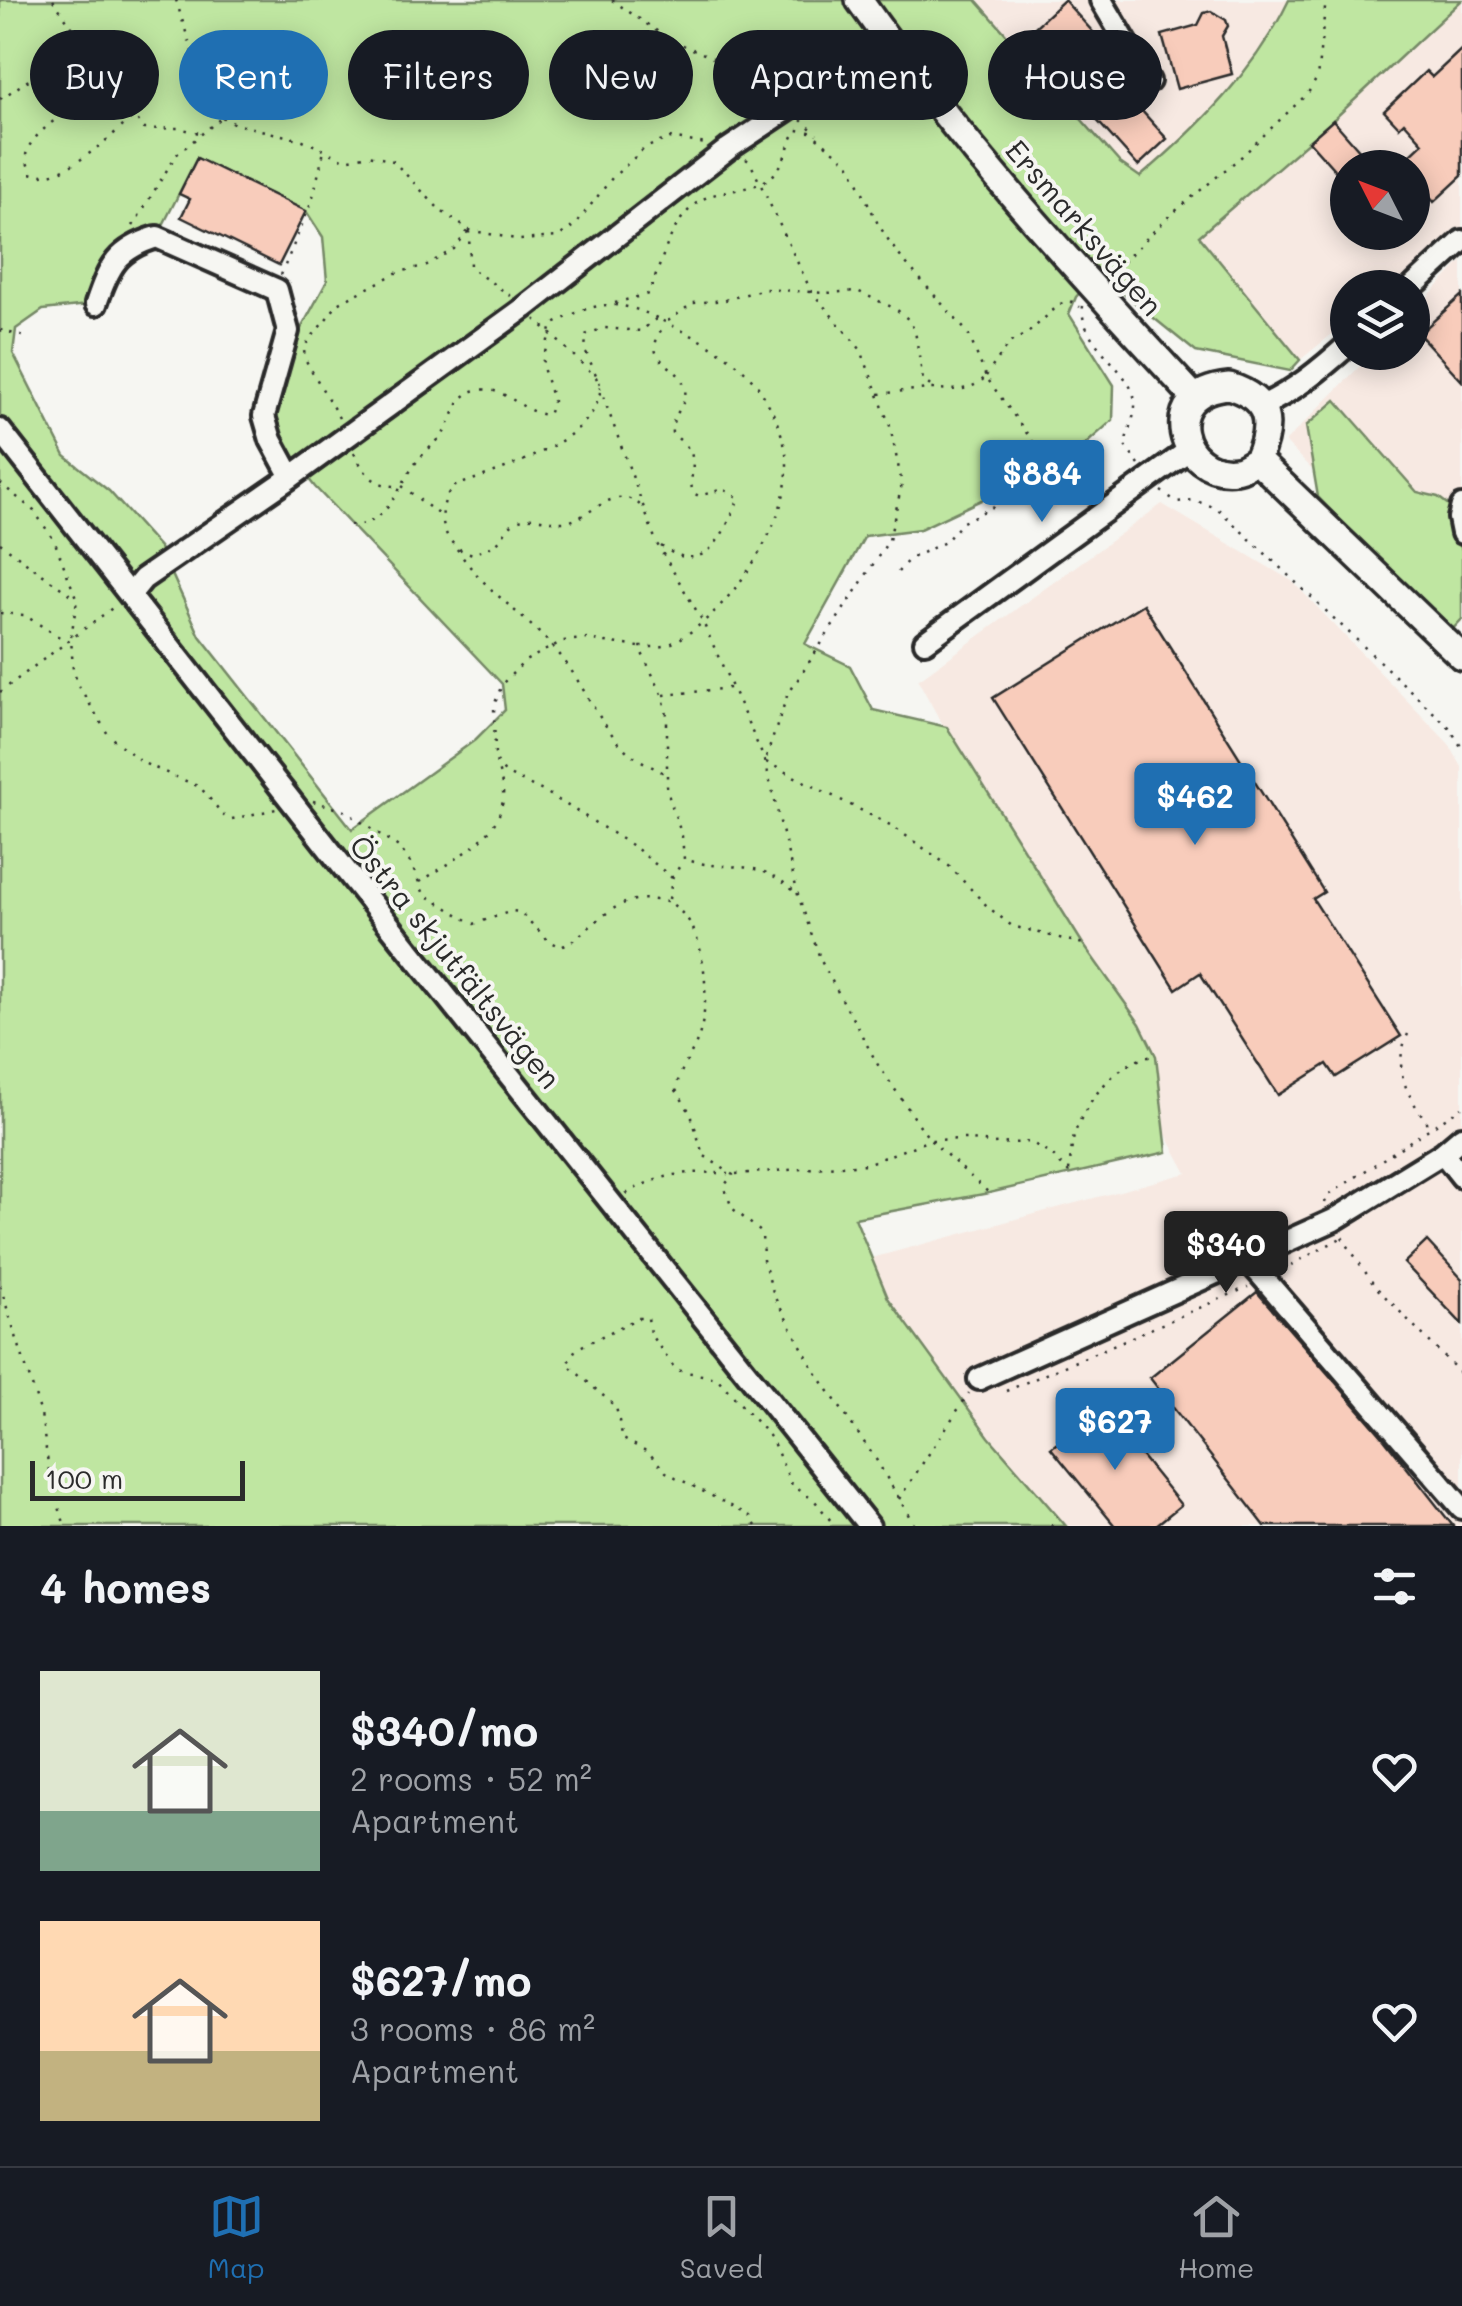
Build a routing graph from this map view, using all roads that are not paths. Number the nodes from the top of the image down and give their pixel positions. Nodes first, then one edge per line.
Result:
1 (860, 0) edge
2 (1101, 0) edge
3 (881, 30) edge
4 (1119, 30) edge
5 (772, 120) edge
6 (952, 120) edge
7 (1462, 241) edge
8 (1430, 270) edge
9 (96, 304) dead end
10 (1330, 361) edge
11 (1194, 397) junction
12 (1262, 406) junction
13 (0, 430) edge
14 (1189, 450) junction
15 (1257, 460) junction
16 (291, 477) junction
17 (1462, 506) edge
18 (1462, 534) edge
19 (130, 595) junction
20 (925, 642) dead end
21 (1462, 658) edge
22 (1462, 1138) edge
23 (1443, 1153) junction
24 (1462, 1177) edge
25 (1247, 1259) junction
26 (979, 1379) road end
27 (1462, 1508) edge
28 (869, 1526) edge

1 - 3 main road, Ersmarksvägen
2 - 4 street
5 - 16 street
6 - 11 main road, Ersmarksvägen
7 - 8 street
9 - 16 street
10 - 12 street
11 - 12 main road
11 - 14 main road
12 - 15 main road
13 - 19 street, Östra skjutfältsvägen
14 - 15 main road
14 - 20 street
15 - 21 main road
16 - 19 street
17 - 18 street
19 - 28 street, Östra skjutfältsvägen
22 - 23 street
23 - 24 street
23 - 25 street
25 - 26 street
25 - 27 street

